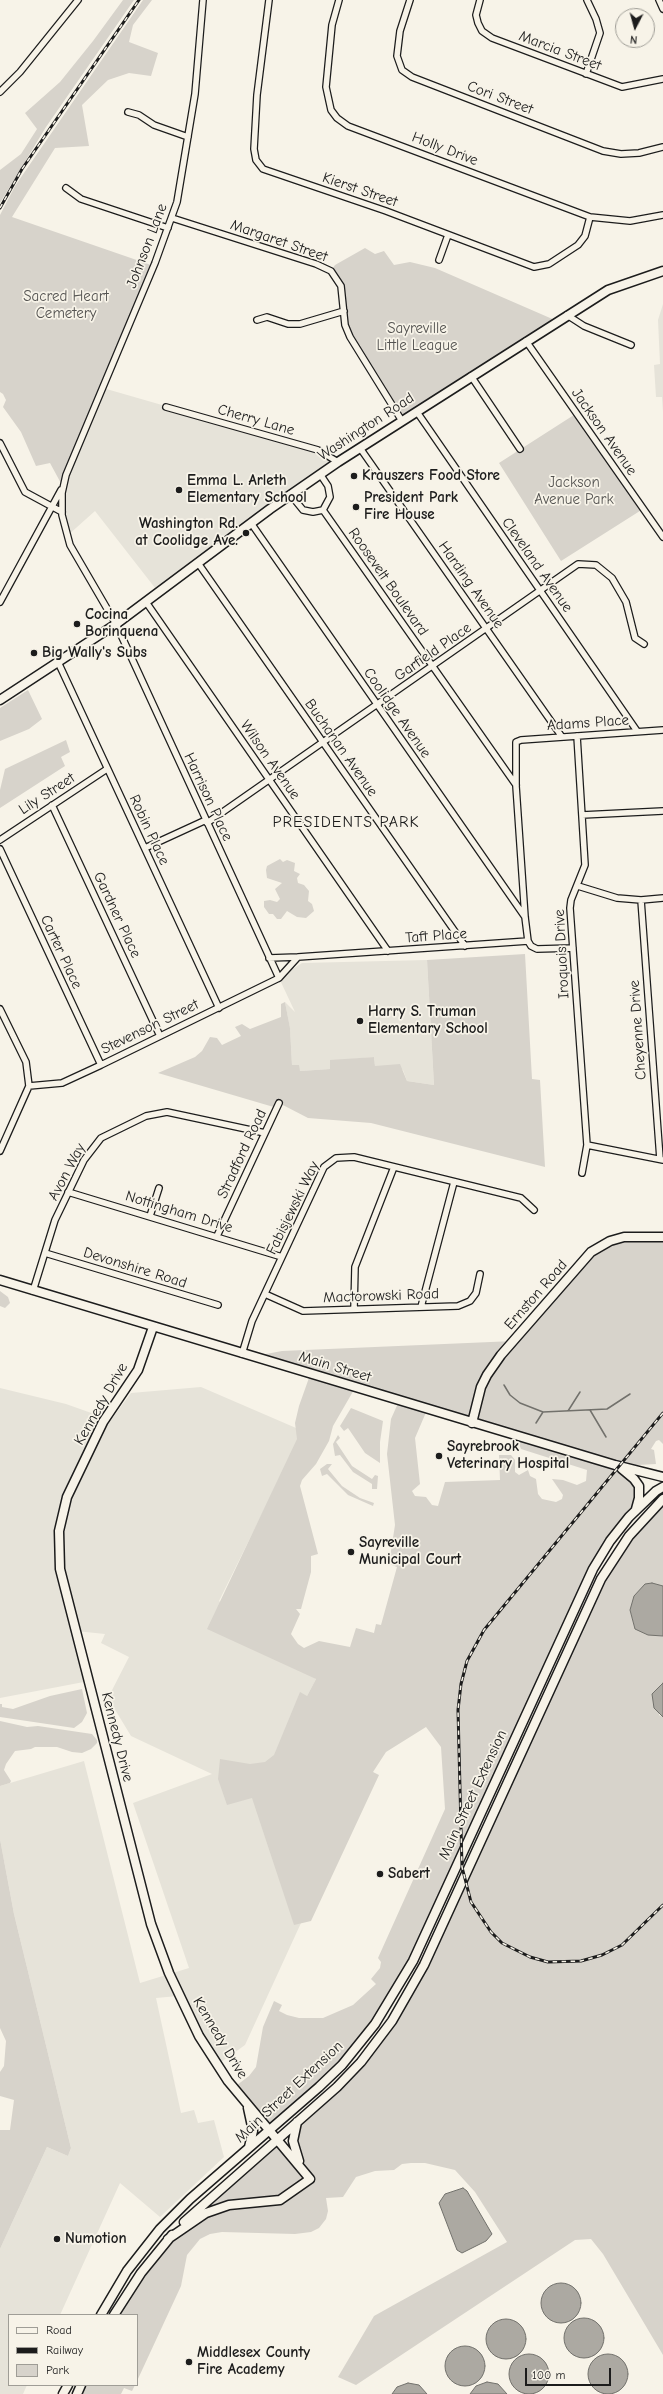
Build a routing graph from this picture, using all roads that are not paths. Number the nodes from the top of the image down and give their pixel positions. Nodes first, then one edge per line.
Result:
1 (78, 0) edge
2 (203, 0) edge
3 (269, 0) edge
4 (339, 0) edge
5 (410, 0) edge
6 (480, 0) edge
7 (587, 0) edge
8 (659, 0) edge
9 (663, 9) edge
10 (586, 74) junction
11 (663, 79) edge
12 (0, 92) edge
13 (128, 112) dead end
14 (188, 137) junction
15 (663, 147) edge
16 (66, 188) dead end
17 (663, 216) edge
18 (590, 217) junction
19 (172, 218) junction
20 (168, 228) junction
21 (448, 235) junction
22 (438, 260) dead end
23 (663, 271) edge
24 (344, 311) junction
25 (567, 315) junction
26 (257, 320) dead end
27 (526, 341) junction
28 (631, 345) dead end
29 (471, 376) junction
30 (166, 407) dead end
31 (417, 412) junction
32 (402, 421) junction
33 (0, 443) edge
34 (360, 448) junction
35 (520, 448) dead end
36 (338, 462) junction
37 (320, 474) junction
38 (63, 487) junction
39 (290, 494) junction
40 (52, 508) junction
41 (323, 510) junction
42 (62, 512) junction
43 (251, 523) junction
44 (663, 537) edge
45 (198, 563) junction
46 (539, 590) junction
47 (0, 602) edge
48 (146, 602) junction
49 (116, 624) junction
50 (487, 629) junction
51 (644, 644) dead end
52 (58, 662) junction
53 (432, 667) junction
54 (0, 700) edge
55 (377, 705) junction
56 (663, 730) edge
57 (637, 731) junction
58 (577, 736) junction
59 (562, 737) junction
60 (323, 743) junction
61 (107, 769) junction
62 (269, 780) junction
63 (516, 786) junction
64 (52, 805) junction
65 (663, 811) edge
66 (582, 815) junction
67 (206, 822) junction
68 (0, 840) edge
69 (145, 848) junction
70 (0, 849) edge
71 (578, 886) junction
72 (663, 898) edge
73 (641, 900) junction
74 (525, 916) junction
75 (528, 941) junction
76 (464, 946) junction
77 (573, 948) junction
78 (388, 951) junction
79 (298, 957) junction
80 (269, 958) junction
81 (279, 978) junction
82 (219, 1008) junction
83 (0, 1010) edge
84 (160, 1036) junction
85 (101, 1064) junction
86 (29, 1086) junction
87 (279, 1103) dead end
88 (265, 1133) junction
89 (587, 1145) junction
90 (0, 1151) edge
91 (661, 1160) edge
92 (394, 1167) junction
93 (582, 1173) dead end
94 (454, 1182) junction
95 (159, 1188) dead end
96 (68, 1192) junction
97 (534, 1210) dead end
98 (150, 1216) junction
99 (217, 1236) junction
100 (663, 1237) edge
101 (45, 1253) junction
102 (282, 1257) junction
103 (480, 1274) dead end
104 (0, 1280) edge
105 (33, 1291) junction
106 (265, 1294) junction
107 (218, 1305) dead end
108 (421, 1307) junction
109 (354, 1309) junction
110 (153, 1327) junction
111 (242, 1354) junction
112 (472, 1423) junction
113 (617, 1466) junction
114 (663, 1477) edge
115 (663, 1487) edge
116 (663, 1499) edge
117 (636, 1510) junction
118 (247, 2105) junction
119 (298, 2122) junction
120 (269, 2131) junction
121 (277, 2140) junction
122 (248, 2149) junction
123 (301, 2167) junction
124 (168, 2239) junction
125 (102, 2314) edge
126 (115, 2314) edge

1 - 12 street
2 - 14 street, Johnson Lane
3 - 21 street, Kierst Street
4 - 18 street, Holly Drive
5 - 15 street, Cori Street
6 - 10 street, Marcia Street
7 - 10 street
8 - 9 street
10 - 11 street, Marcia Street
13 - 14 street
14 - 19 street, Johnson Lane
16 - 20 street
17 - 18 street, Holly Drive
18 - 21 street, Kierst Street
19 - 20 street, Johnson Lane
19 - 24 street, Margaret Street
20 - 38 street, Johnson Lane
21 - 22 street
23 - 25 main road, Washington Road
24 - 26 street
24 - 32 street, Margaret Street
25 - 27 main road, Washington Road
25 - 28 street
27 - 29 main road, Washington Road
27 - 44 street, Jackson Avenue
29 - 31 main road, Washington Road
29 - 35 street
30 - 36 street, Cherry Lane
31 - 32 main road, Washington Road
31 - 46 street, Cleveland Avenue
32 - 34 main road, Washington Road
33 - 40 street
34 - 36 main road, Washington Road
34 - 50 street, Harding Avenue
36 - 37 main road, Washington Road
37 - 39 main road, Washington Road
37 - 41 street
38 - 40 street, Johnson Lane
38 - 42 street, Johnson Lane
39 - 41 street
39 - 43 main road, Washington Road
40 - 42 street
40 - 47 street, Johnson Lane
41 - 53 street, Roosevelt Boulevard
42 - 49 street, Johnson Lane
43 - 45 main road, Washington Road
43 - 55 street, Coolidge Avenue
45 - 48 main road, Washington Road
45 - 60 street, Buchanan Avenue
46 - 50 street, Garfield Place
46 - 51 street, Garfield Place
46 - 57 street, Cleveland Avenue
48 - 49 main road, Washington Road
48 - 62 street, Wilson Avenue
49 - 52 main road, Washington Road
49 - 67 street, Harrison Place
50 - 53 street, Garfield Place
50 - 59 street, Harding Avenue
52 - 54 main road, Washington Road
52 - 61 street, Robin Place
53 - 55 street, Garfield Place
53 - 63 street, Roosevelt Boulevard
55 - 60 street, Garfield Place
55 - 74 street, Coolidge Avenue
56 - 57 street, Adams Place
57 - 58 street, Adams Place
58 - 59 street, Adams Place
58 - 66 street, Iroquois Drive
59 - 63 street, Adams Place
60 - 62 street, Garfield Place
60 - 76 street, Buchanan Avenue
61 - 64 street, Lily Street
61 - 69 street, Robin Place
62 - 67 street, Garfield Place
62 - 78 street, Wilson Avenue
63 - 74 street
64 - 68 street, Lily Street
64 - 84 street, Gardner Place
65 - 66 street
66 - 71 street, Iroquois Drive
67 - 69 street, Garfield Place
67 - 80 street, Harrison Place
69 - 82 street, Robin Place
70 - 85 street, Carter Place
71 - 73 street
71 - 77 street, Iroquois Drive
72 - 73 street
73 - 91 street, Cheyenne Drive
74 - 75 street
75 - 76 street, Taft Place
75 - 77 street, Taft Place
76 - 78 street, Taft Place
77 - 89 street, Iroquois Drive
78 - 79 street, Taft Place
79 - 80 street, Taft Place
79 - 81 street
80 - 81 street, Harrison Place
81 - 82 street, Stevenson Street
82 - 84 street, Stevenson Street
83 - 86 street
84 - 85 street, Stevenson Street
85 - 86 street, Stevenson Street
86 - 90 street
87 - 88 street, Stradford Road
88 - 96 street, Avon Way
88 - 99 street, Stradford Road
89 - 91 street
89 - 93 street, Iroquois Drive
92 - 94 street, Fabisjewski Way
92 - 102 street, Fabisjewski Way
92 - 109 street
94 - 97 street, Fabisjewski Way
94 - 108 street
95 - 98 street
96 - 98 street, Nottingham Drive
96 - 101 street, Avon Way
98 - 99 street, Nottingham Drive
99 - 102 street, Nottingham Drive
100 - 112 main road, Ernston Road
101 - 105 street, Avon Way
101 - 107 street, Devonshire Road
102 - 106 street, Fabisjewski Way
103 - 108 street, Mactorowski Road
104 - 105 main road, Main Street
105 - 110 main road, Main Street
106 - 109 street, Mactorowski Road
106 - 111 street, Fabisjewski Way
108 - 109 street, Mactorowski Road
110 - 111 main road, Main Street
110 - 118 main road, Kennedy Drive
111 - 112 main road, Main Street
112 - 113 main road, Main Street
113 - 114 main road, Main Street
113 - 117 main road
115 - 117 main road, Main Street Extension
116 - 119 main road, Main Street Extension
117 - 120 main road, Main Street Extension
118 - 120 main road, Kennedy Drive
118 - 122 main road
119 - 121 main road, Main Street Extension
119 - 123 main road
120 - 121 main road, Kennedy Drive
120 - 122 main road, Main Street Extension
121 - 123 main road, Kennedy Drive
121 - 124 main road, Main Street Extension
122 - 125 main road, Main Street Extension
123 - 124 main road, Kennedy Drive
124 - 126 main road, Main Street Extension

